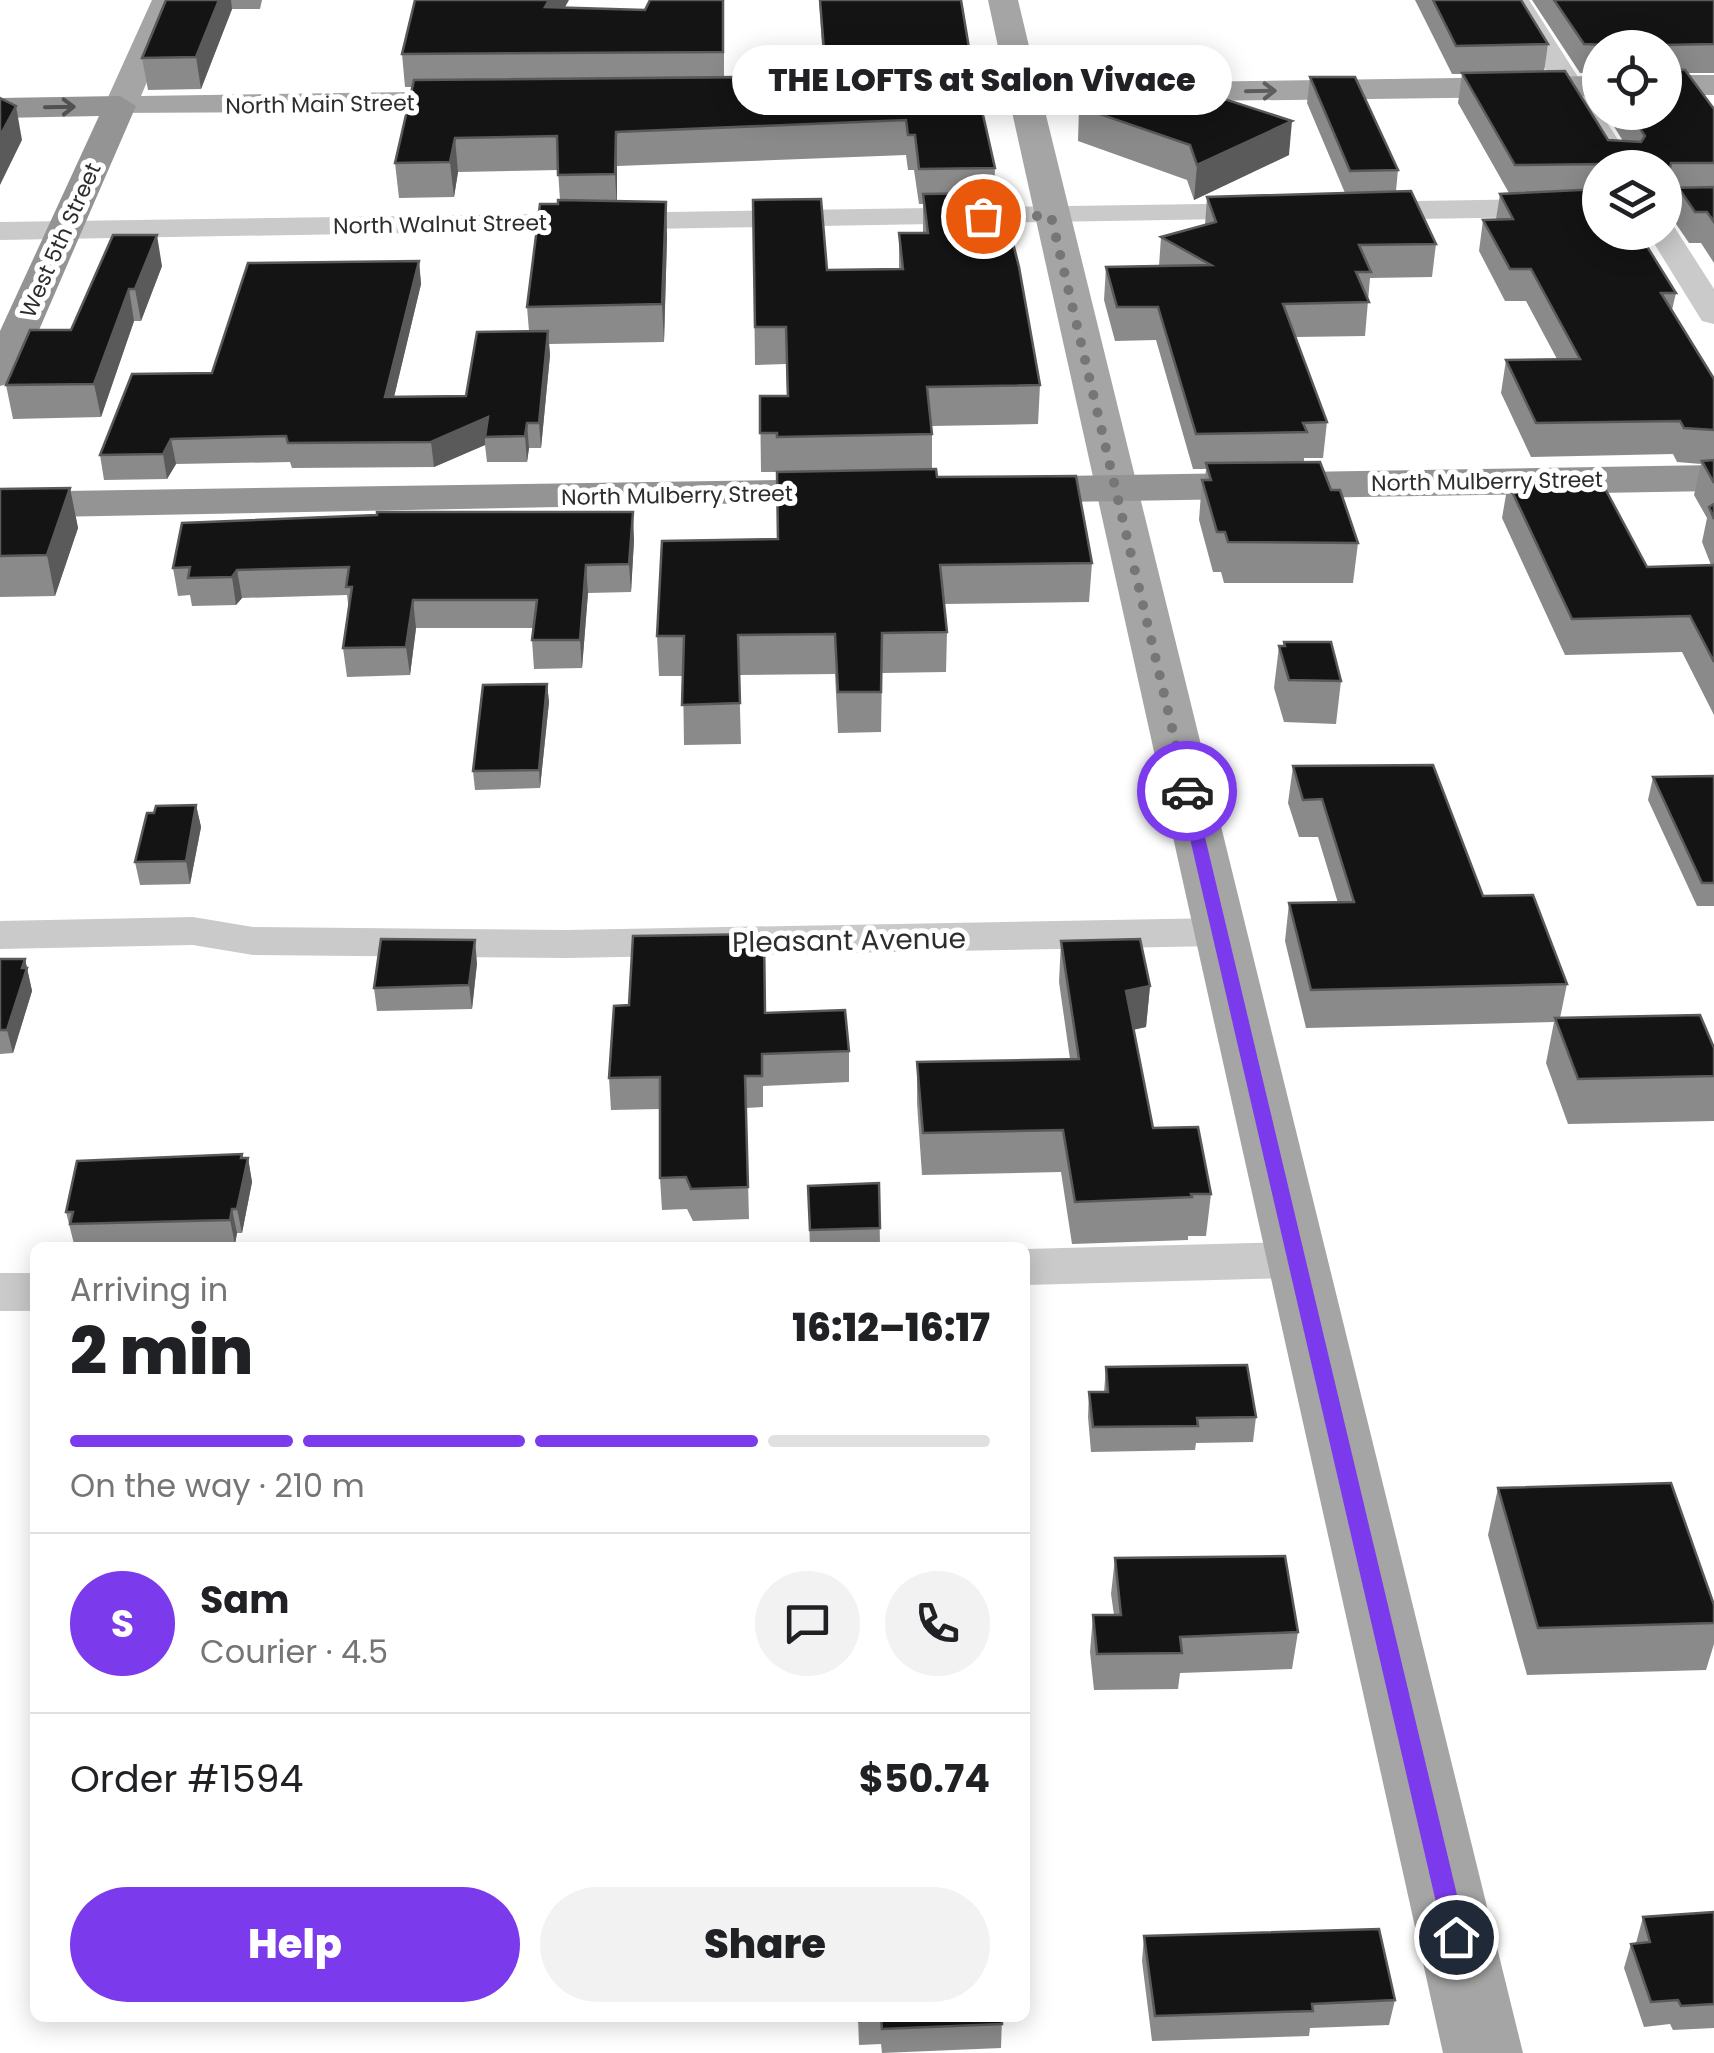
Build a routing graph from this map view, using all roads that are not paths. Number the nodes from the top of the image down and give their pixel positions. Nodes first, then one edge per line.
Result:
1 (167, 0) edge
2 (1003, 0) edge
3 (1516, 0) edge
4 (1582, 82) edge
5 (1714, 84) edge
6 (1682, 85) edge
7 (1582, 86) edge
8 (1024, 94) junction
9 (874, 96) edge
10 (521, 101) edge
11 (120, 106) junction
12 (0, 108) edge
13 (1582, 207) edge
14 (1051, 216) junction
15 (0, 230) edge
16 (64, 230) junction
17 (1673, 250) edge
18 (1714, 314) edge
19 (0, 374) edge
20 (1714, 478) edge
21 (1114, 488) junction
22 (959, 490) edge
23 (901, 491) edge
24 (0, 505) edge
25 (1219, 932) junction
26 (0, 935) edge
27 (1296, 1260) junction
28 (1030, 1267) edge
29 (0, 1292) edge
30 (30, 1292) edge
31 (1483, 2053) edge

1 - 11 main road
2 - 8 main road
3 - 4 street
5 - 6 main road
8 -> 7 main road
8 - 9 main road
8 - 14 main road
10 - 11 main road, North Main Street
12 -> 11 highway, North Main Street
11 - 16 highway, West 5th Street
13 - 14 street, North Walnut Street
14 - 16 street, North Walnut Street
14 - 21 main road
15 - 16 street, North Walnut Street
16 - 19 highway, West 5th Street
17 - 18 street
20 - 21 highway, North Mulberry Street
21 - 22 highway, North Mulberry Street
21 - 25 main road
23 - 24 highway, North Mulberry Street
25 - 26 street, Pleasant Avenue
25 - 27 main road
27 - 28 street
27 - 31 main road
29 - 30 street

